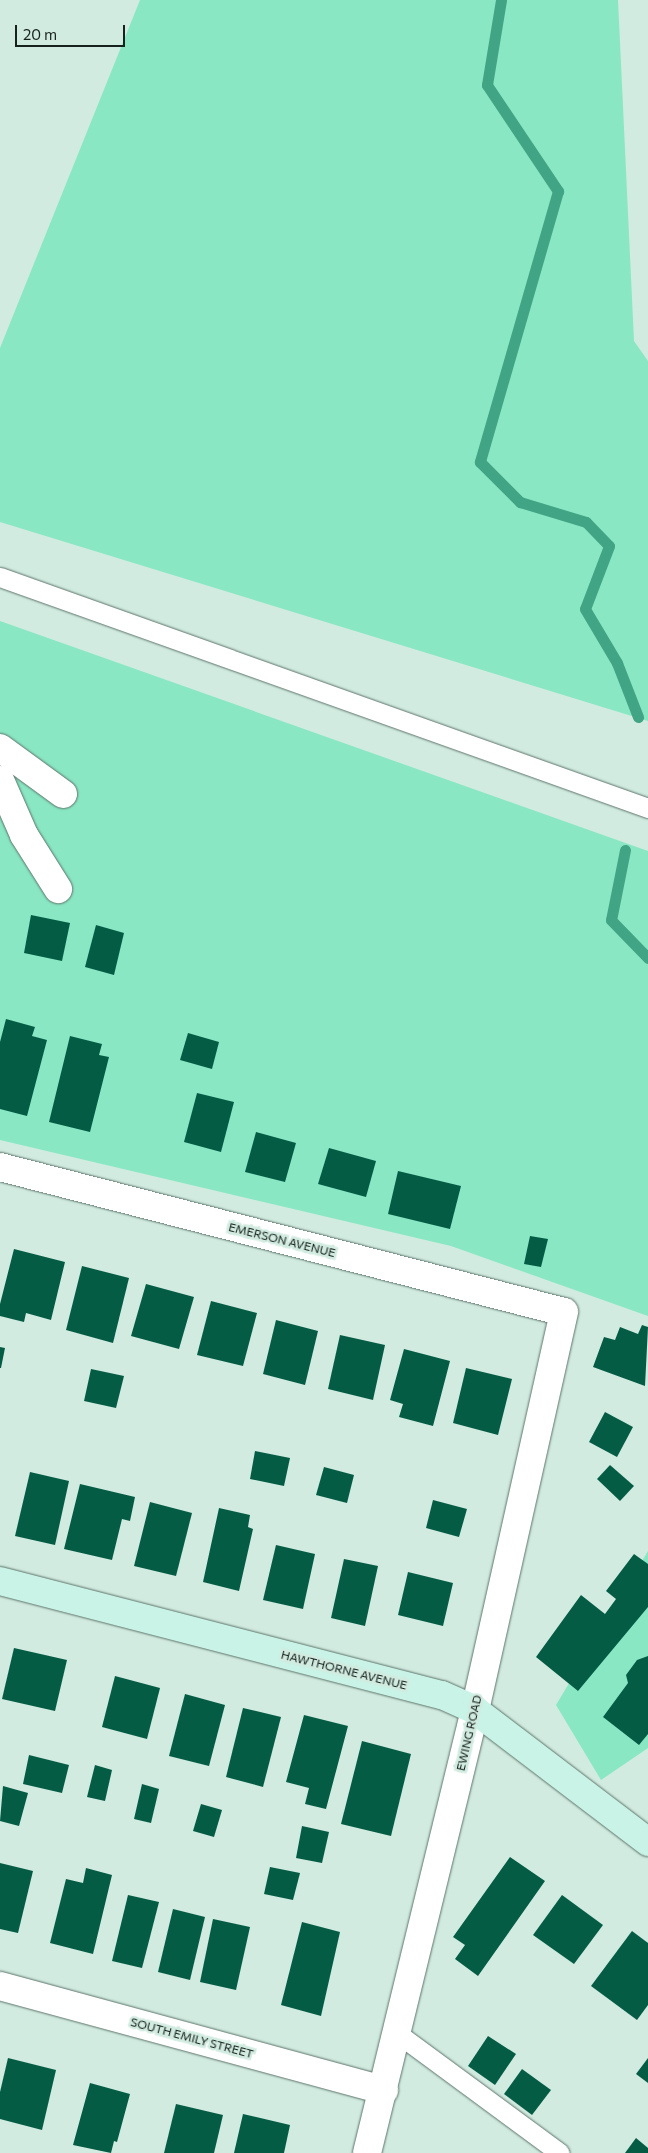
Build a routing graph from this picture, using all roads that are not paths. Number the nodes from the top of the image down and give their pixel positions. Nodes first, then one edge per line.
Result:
1 (0, 577) edge
2 (0, 748) edge
3 (0, 780) edge
4 (63, 794) dead end
5 (648, 808) edge
6 (58, 889) dead end
7 (0, 1167) edge
8 (564, 1312) joint
9 (0, 1581) edge
10 (474, 1710) junction
11 (648, 1842) edge
12 (0, 1986) edge
13 (397, 2033) junction
14 (384, 2090) junction
15 (367, 2153) edge
16 (560, 2153) edge

1 - 5 lane
2 - 4 street
3 - 6 street
7 - 8 street, EMERSON AVENUE
8 - 10 street, EWING ROAD
9 - 10 street, HAWTHORNE AVENUE
10 - 11 street, HAWTHORNE AVENUE
10 - 13 street, EWING ROAD
12 - 14 street, SOUTH EMILY STREET
13 - 14 street, EWING ROAD
13 - 16 lane
14 - 15 street, EWING ROAD

